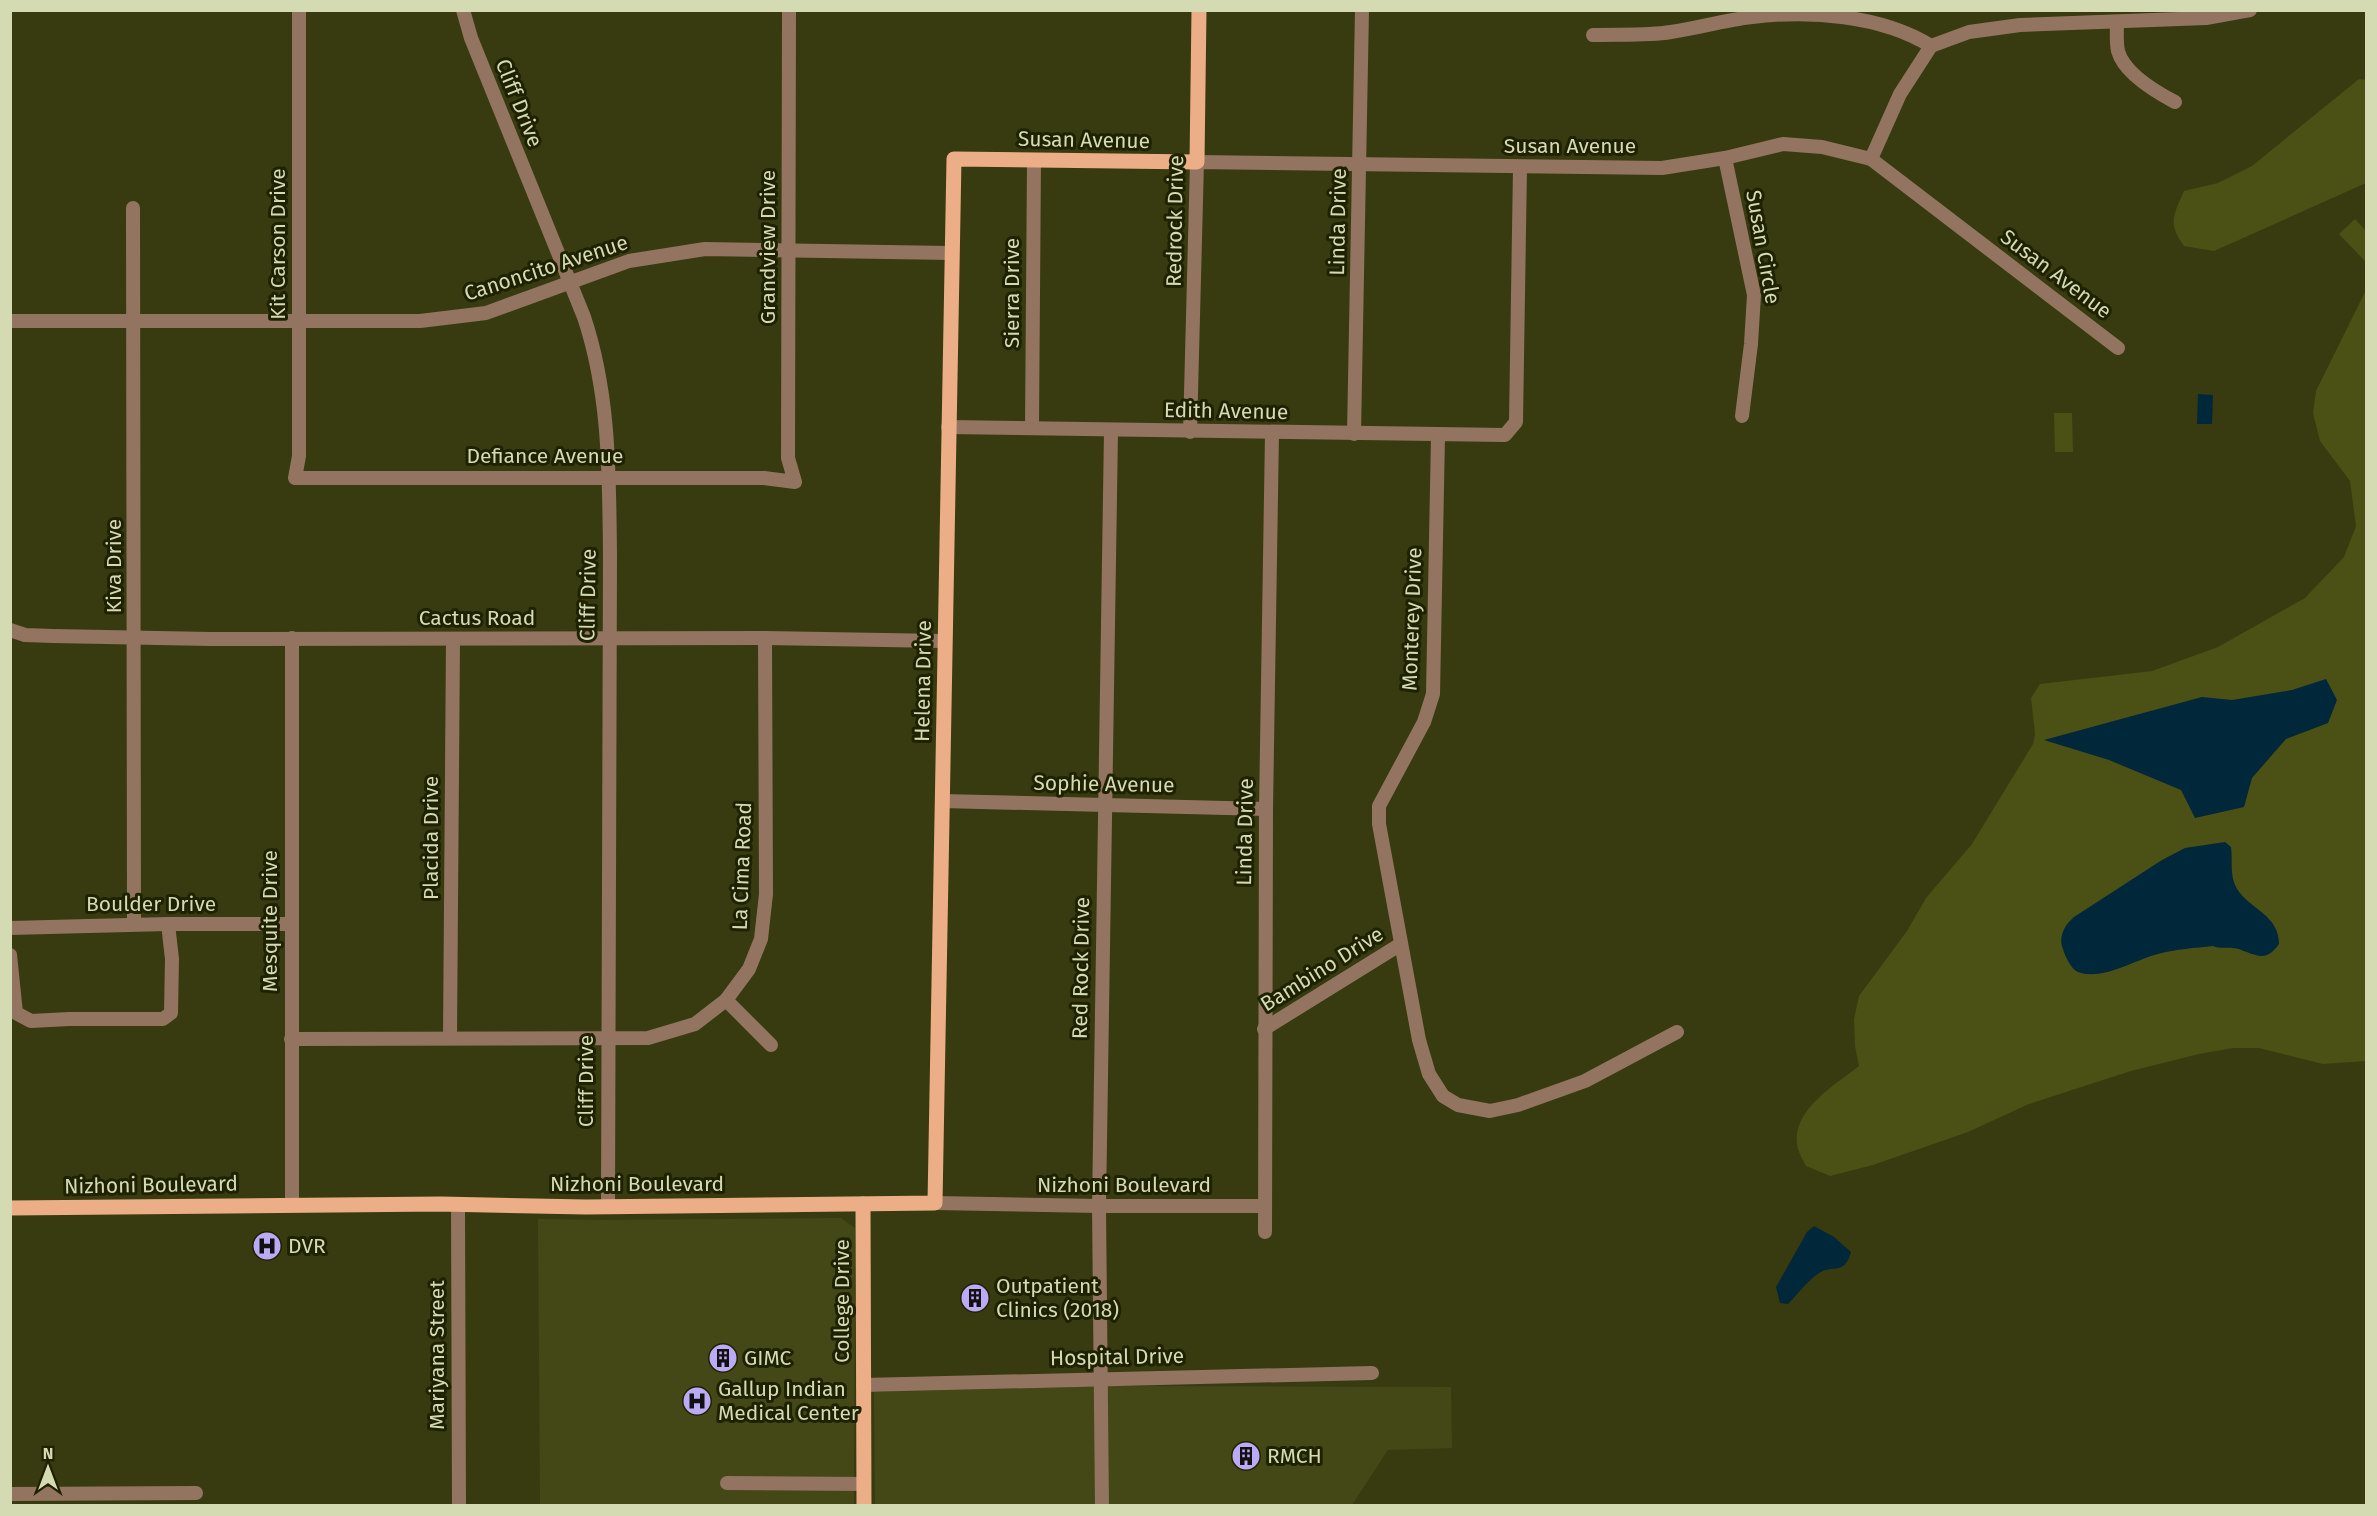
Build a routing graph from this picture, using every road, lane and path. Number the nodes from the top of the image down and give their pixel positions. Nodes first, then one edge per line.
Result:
1 (299, 10) edge
2 (463, 10) edge
3 (789, 10) edge
4 (1199, 10) edge
5 (1362, 10) edge
6 (2250, 10) edge
7 (2020, 18) edge
8 (2117, 22) junction
9 (1593, 35) dead end
10 (1931, 46) junction
11 (2175, 102) dead end
12 (1725, 158) junction
13 (954, 159) joint
14 (1871, 159) junction
15 (1034, 160) junction
16 (1197, 162) junction
17 (1360, 165) junction
18 (1520, 167) junction
19 (133, 208) dead end
20 (788, 250) junction
21 (950, 253) junction
22 (569, 284) junction
23 (10, 321) edge
24 (135, 321) junction
25 (299, 322) junction
26 (2118, 348) dead end
27 (1742, 416) dead end
28 (948, 427) junction
29 (1032, 428) junction
30 (1111, 431) junction
31 (1190, 432) junction
32 (1272, 433) junction
33 (1354, 434) junction
34 (1438, 436) junction
35 (609, 477) junction
36 (295, 478) joint
37 (795, 482) joint
38 (10, 630) edge
39 (135, 637) junction
40 (292, 638) junction
41 (765, 638) junction
42 (453, 639) junction
43 (609, 639) junction
44 (944, 641) junction
45 (942, 801) junction
46 (1104, 805) junction
47 (1266, 809) junction
48 (134, 924) junction
49 (168, 924) junction
50 (291, 924) junction
51 (10, 928) edge
52 (1401, 944) junction
53 (10, 955) edge
54 (726, 1000) junction
55 (1264, 1029) junction
56 (1677, 1032) dead end
57 (450, 1038) junction
58 (291, 1039) junction
59 (608, 1039) junction
60 (771, 1045) dead end
61 (935, 1203) junction
62 (458, 1204) junction
63 (863, 1204) junction
64 (292, 1205) junction
65 (608, 1206) junction
66 (1099, 1206) junction
67 (1264, 1206) junction
68 (10, 1208) edge
69 (1264, 1232) dead end
70 (1372, 1373) dead end
71 (1101, 1378) junction
72 (863, 1385) junction
73 (727, 1483) dead end
74 (864, 1484) junction
75 (196, 1493) dead end
76 (10, 1494) edge
77 (459, 1506) edge
78 (864, 1506) edge
79 (1101, 1506) edge

1 - 25 street, Kit Carson Drive
2 - 22 street, Cliff Drive
3 - 20 street, Grandview Drive
4 - 16 main road, Redrock Drive
5 - 17 street, Linda Drive
6 - 8 street
7 - 8 street
7 - 10 street
8 - 11 street
9 - 10 street
10 - 14 street
12 - 14 street, Susan Avenue
12 - 18 street, Susan Avenue
12 - 27 street, Susan Circle
13 - 15 main road, Susan Avenue
13 - 21 main road, Helena Drive
14 - 26 street, Susan Avenue
15 - 16 main road, Susan Avenue
15 - 29 street, Sierra Drive
16 - 17 street, Susan Avenue
16 - 31 street, Redrock Drive
17 - 18 street, Susan Avenue
17 - 33 street, Linda Drive
18 - 34 street, Edith Avenue
19 - 24 street, Kiva Drive
20 - 21 street, Canoncito Avenue
20 - 22 street, Canoncito Avenue
20 - 37 street, Grandview Drive
21 - 28 main road, Helena Drive
22 - 25 street, Canoncito Avenue
22 - 35 street, Cliff Drive
23 - 24 street, Canoncito Avenue
24 - 25 street, Canoncito Avenue
24 - 39 street, Kiva Drive
25 - 36 street, Kit Carson Drive
28 - 29 street, Edith Avenue
28 - 44 main road, Helena Drive
29 - 30 street, Edith Avenue
30 - 31 street, Edith Avenue
30 - 46 street, Red Rock Drive
31 - 32 street, Edith Avenue
32 - 33 street, Edith Avenue
32 - 47 street, Linda Drive
33 - 34 street, Edith Avenue
34 - 52 street, Monterey Drive
35 - 36 street, Defiance Avenue
35 - 37 street, Defiance Avenue
35 - 43 street, Cliff Drive
38 - 39 street, Cactus Road
39 - 40 street, Cactus Road
39 - 48 street, Kiva Drive
40 - 42 street, Cactus Road
40 - 50 street, Mesquite Drive
41 - 43 street, Cactus Road
41 - 44 street, Cactus Road
41 - 54 street, La Cima Road
42 - 43 street, Cactus Road
42 - 57 street, Placida Drive
43 - 59 street, Cliff Drive
44 - 45 main road, Helena Drive
45 - 46 street, Sophie Avenue
45 - 61 main road, Helena Drive
46 - 47 street, Sophie Avenue
46 - 66 street, Red Rock Drive
47 - 55 street, Linda Drive
48 - 49 street, Boulder Drive
48 - 51 street, Boulder Drive
49 - 50 street, Boulder Drive
49 - 53 street
50 - 58 street, Mesquite Drive
52 - 55 street, Bambino Drive
52 - 56 street, Monterey Drive
54 - 59 street, La Cima Road
54 - 60 street
55 - 67 street, Linda Drive
57 - 58 street, La Cima Road
57 - 59 street, La Cima Road
58 - 64 street, Mesquite Drive
59 - 65 street, Cliff Drive
61 - 63 main road, Nizhoni Boulevard
61 - 66 street, Nizhoni Boulevard
62 - 64 main road, Nizhoni Boulevard
62 - 65 main road, Nizhoni Boulevard
62 - 77 street, Mariyana Street
63 - 65 main road, Nizhoni Boulevard
63 - 72 main road, College Drive
64 - 68 main road, Nizhoni Boulevard
66 - 67 street, Nizhoni Boulevard
66 - 71 street, Red Rock Drive
67 - 69 street, Linda Drive
70 - 71 street, Hospital Drive
71 - 72 street, Hospital Drive
71 - 79 street, Red Rock Drive
72 - 74 main road, College Drive
73 - 74 street
74 - 78 main road, College Drive
75 - 76 street

